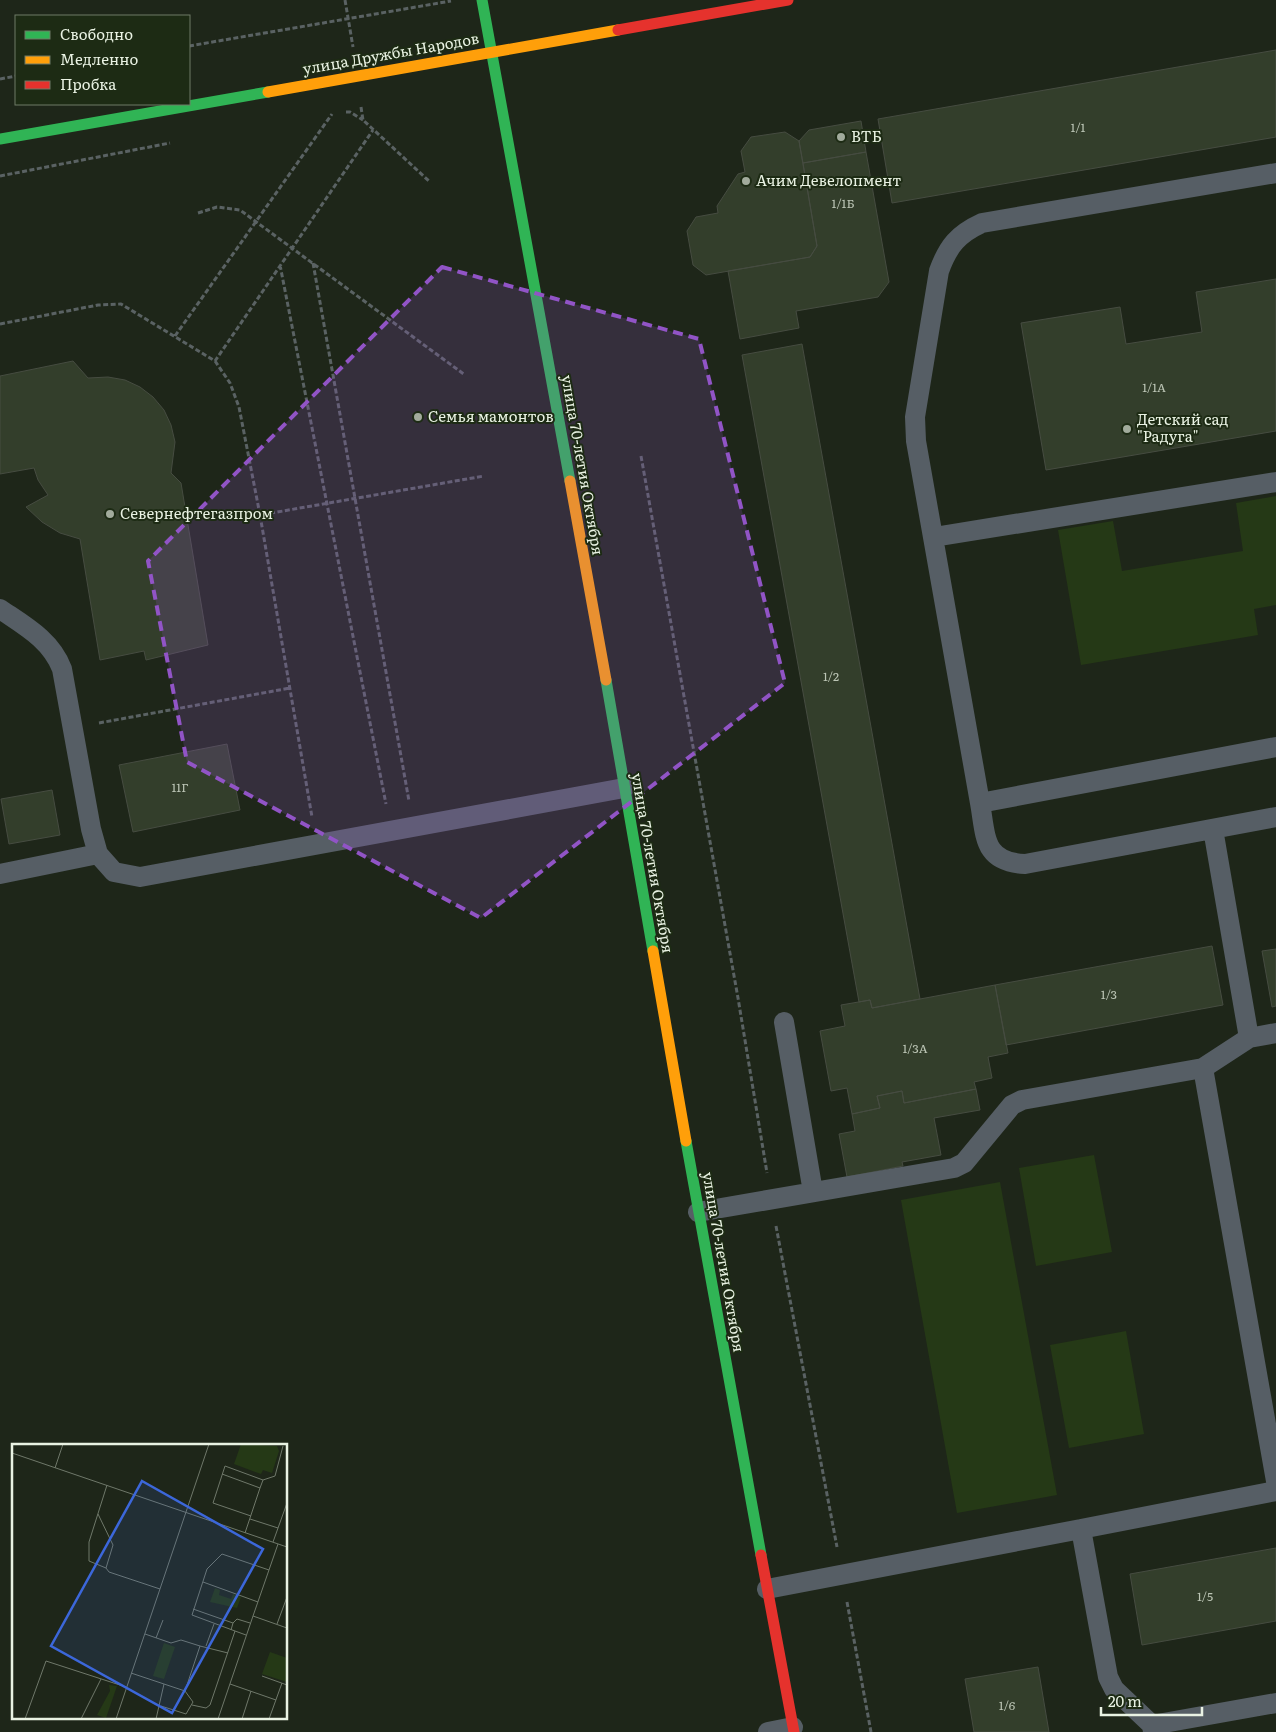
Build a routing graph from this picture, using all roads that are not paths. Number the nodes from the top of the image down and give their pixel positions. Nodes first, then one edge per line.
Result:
1 (482, 0) edge
2 (788, 0) edge
3 (491, 51) junction
4 (190, 105) edge
5 (190, 105) edge
6 (0, 139) edge
7 (1276, 173) edge
8 (1276, 482) edge
9 (934, 537) junction
10 (0, 608) edge
11 (1276, 747) edge
12 (624, 788) junction
13 (980, 803) junction
14 (1276, 817) edge
15 (1213, 829) junction
16 (98, 854) junction
17 (0, 874) edge
18 (784, 1022) dead end
19 (1276, 1033) edge
20 (1249, 1038) junction
21 (1204, 1068) junction
22 (813, 1192) junction
23 (698, 1212) junction
24 (1276, 1481) edge
25 (1276, 1491) edge
26 (1081, 1529) junction
27 (767, 1589) junction
28 (1276, 1703) edge
29 (1153, 1728) edge
30 (793, 1730) edge
31 (768, 1732) edge

1 - 3 main road, улица 70-летия Октября
2 - 3 main road, улица Дружбы Народов
3 - 5 main road, улица Дружбы Народов
3 - 12 main road, улица 70-летия Октября
4 - 6 main road, улица Дружбы Народов
7 - 9 lane
8 - 9 lane
9 - 13 lane
10 - 16 lane
11 - 13 lane
12 - 16 lane
12 - 23 main road, улица 70-летия Октября
13 - 15 lane
14 - 15 lane
15 - 20 lane
16 - 17 lane
18 - 22 lane
19 - 20 lane
20 - 21 lane
21 - 22 lane
21 - 24 lane
22 - 23 lane
23 - 27 main road, улица 70-летия Октября
25 - 26 lane
26 - 27 lane
26 - 29 lane
27 - 30 main road, улица 70-летия Октября
28 - 29 lane
30 - 31 lane

